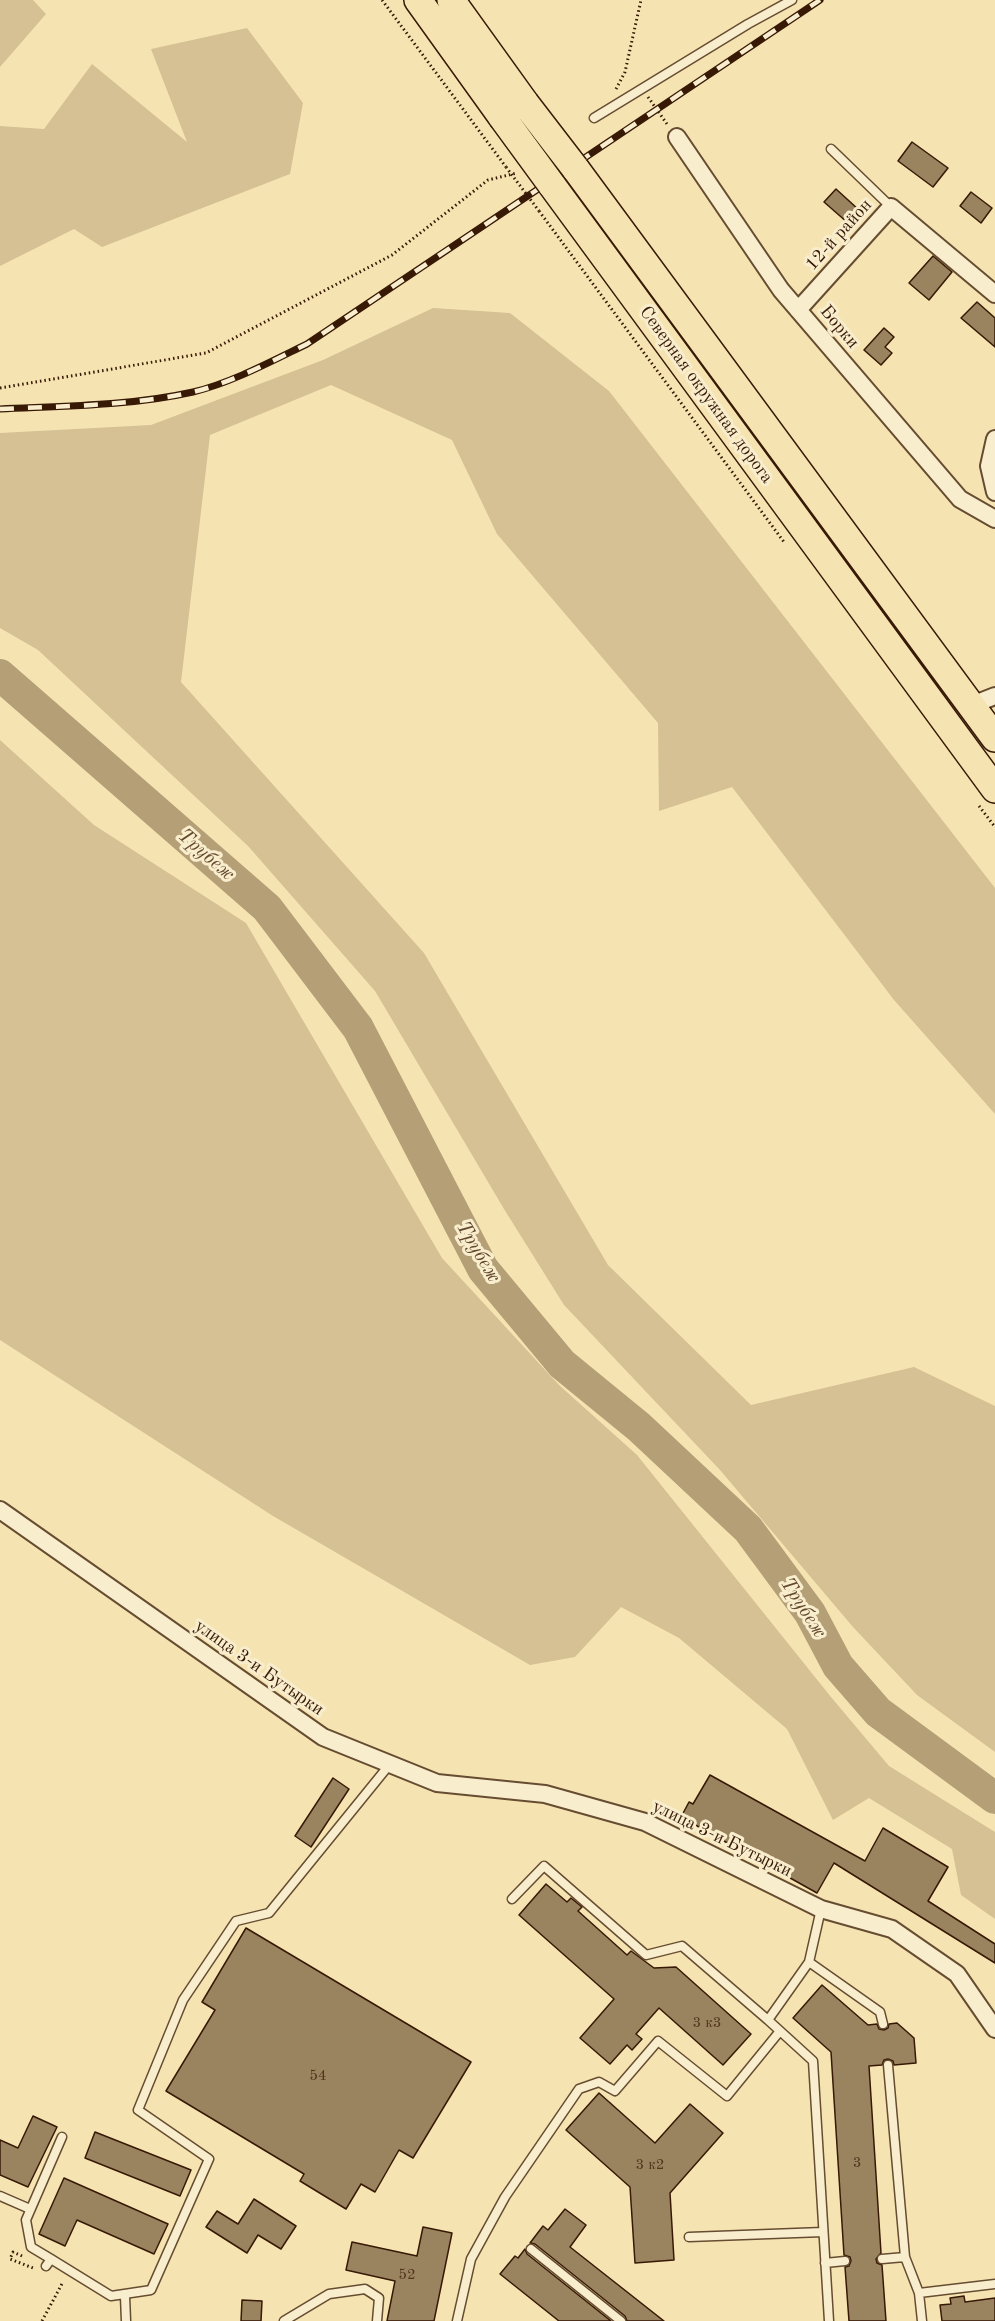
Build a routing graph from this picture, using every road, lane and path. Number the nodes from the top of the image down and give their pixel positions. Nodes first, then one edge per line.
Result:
1 (382, 0) edge
2 (418, 0) edge
3 (451, 0) edge
4 (641, 0) edge
5 (785, 1) edge
6 (642, 89) junction
7 (615, 90) dead end
8 (594, 118) dead end
9 (677, 137) joint
10 (831, 149) dead end
11 (521, 172) dead end
12 (891, 207) junction
13 (995, 294) edge
14 (798, 310) junction
15 (0, 388) edge
16 (995, 440) edge
17 (995, 492) edge
18 (995, 519) edge
19 (789, 548) dead end
20 (983, 701) edge
21 (995, 738) edge
22 (984, 794) edge
23 (995, 827) edge
24 (0, 1510) edge
25 (390, 1764) junction
26 (512, 1899) dead end
27 (821, 1909) junction
28 (809, 1962) junction
29 (768, 2020) junction
30 (883, 2024) dead end
31 (995, 2029) edge
32 (780, 2031) junction
33 (888, 2065) dead end
34 (62, 2137) dead end
35 (0, 2196) edge
36 (30, 2209) junction
37 (823, 2232) junction
38 (689, 2236) dead end
39 (531, 2249) dead end
40 (905, 2257) junction
41 (882, 2259) dead end
42 (845, 2261) dead end
43 (825, 2263) junction
44 (46, 2265) junction
45 (58, 2278) dead end
46 (995, 2284) edge
47 (918, 2293) junction
48 (125, 2296) junction
49 (42, 2321) edge
50 (126, 2321) edge
51 (284, 2321) edge
52 (377, 2321) edge
53 (457, 2321) edge
54 (621, 2321) edge
55 (829, 2321) edge
56 (922, 2321) edge

1 - 19 path, bridge
2 - 22 main road, Северная окружная дорога, bridge
3 - 20 main road, Северная окружная дорога, bridge
4 - 7 path
5 - 6 lane
6 - 8 lane
6 - 9 path
9 - 14 street, Борки
10 - 12 lane
11 - 15 path
12 - 13 street, 12-й район
12 - 14 street, 12-й район
14 - 18 street, Борки
16 - 17 street
20 - 21 main road, Северная окружная дорога
22 - 23 path
24 - 25 street, улица 3-и Бутырки
25 - 27 street, улица 3-и Бутырки
25 - 48 lane
26 - 29 lane
27 - 28 lane
27 - 31 street, улица 3-и Бутырки
28 - 29 lane
28 - 30 lane
29 - 32 lane
32 - 37 lane
32 - 53 lane
33 - 40 lane
34 - 36 lane
35 - 36 lane
36 - 44 lane
37 - 38 lane
37 - 43 lane
39 - 54 lane
40 - 41 lane
40 - 47 lane
42 - 43 lane
43 - 55 lane
44 - 44 path
44 - 48 lane
45 - 49 path
46 - 47 lane
47 - 56 lane
48 - 50 lane
51 - 52 lane

